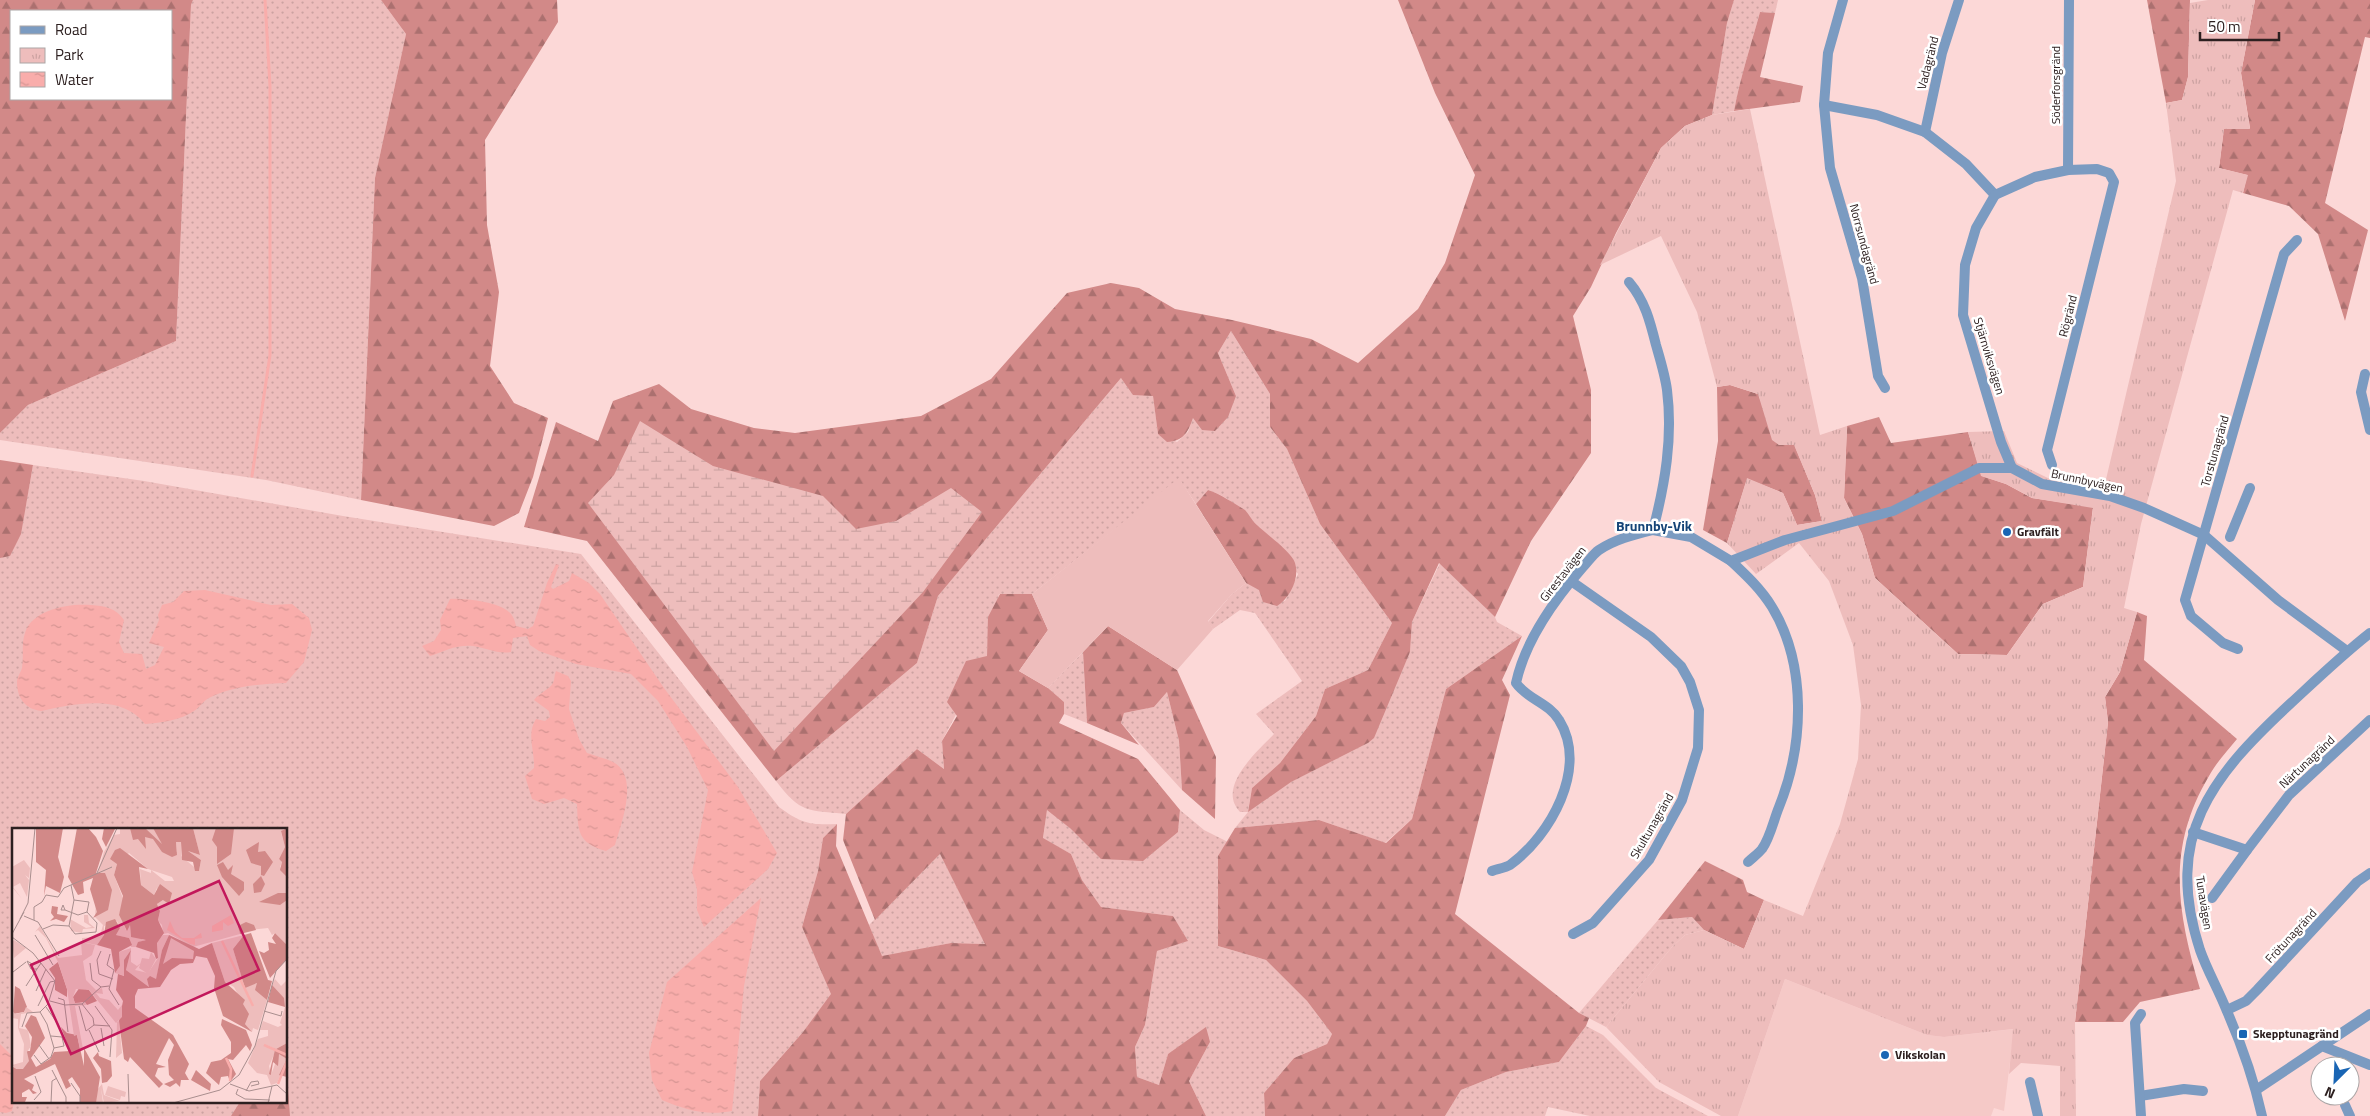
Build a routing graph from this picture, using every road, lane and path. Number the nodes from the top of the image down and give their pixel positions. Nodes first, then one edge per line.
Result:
1 (1843, 0) edge
2 (1959, 0) edge
3 (2069, 0) edge
4 (1824, 105) junction
5 (1925, 132) junction
6 (2068, 170) junction
7 (1995, 194) junction
8 (2297, 240) dead end
9 (1629, 282) dead end
10 (2365, 374) dead end
11 (1885, 388) dead end
12 (2370, 430) edge
13 (2052, 465) dead end
14 (2012, 468) junction
15 (2250, 488) dead end
16 (1653, 530) junction
17 (2204, 535) junction
18 (2230, 537) dead end
19 (1731, 561) junction
20 (1571, 581) junction
21 (2370, 633) edge
22 (2238, 649) dead end
23 (2347, 651) junction
24 (2370, 720) edge
25 (2193, 832) junction
26 (2247, 850) junction
27 (1748, 862) dead end
28 (1492, 871) dead end
29 (2370, 873) edge
30 (2212, 898) dead end
31 (1573, 934) dead end
32 (2227, 1010) junction
33 (2142, 1014) dead end
34 (2370, 1014) edge
35 (2322, 1046) junction
36 (2370, 1065) edge
37 (2030, 1082) dead end
38 (2256, 1090) junction
39 (2203, 1091) dead end
40 (2140, 1096) junction
41 (2038, 1116) edge
42 (2141, 1116) edge
43 (2262, 1116) edge

1 - 4 street, Norrsundagränd
2 - 5 street, Vadagränd
3 - 6 street, Söderforsgränd
4 - 5 street
4 - 11 street, Norrsundagränd
5 - 7 street
6 - 7 street
6 - 13 street, Rögränd
7 - 14 street, Stjärnviksvägen
8 - 17 street, Torstunagränd
9 - 16 street
10 - 12 street
14 - 17 street, Brunnbyvägen
14 - 19 street, Brunnbyvägen
15 - 18 street
16 - 19 street
16 - 20 street, Girestavägen
17 - 22 street, Torstunagränd
17 - 23 street, Brunnbyvägen
19 - 27 street
20 - 28 street, Girestavägen
20 - 31 street, Skultunagränd
21 - 23 street, Tunavägen
23 - 25 street, Tunavägen
24 - 26 street, Närtunagränd
25 - 26 street
25 - 32 street, Tunavägen
26 - 30 street, Närtunagränd
29 - 32 street, Frötunagränd
32 - 38 street, Tunavägen
33 - 40 street
34 - 35 street
35 - 36 street
35 - 38 street
37 - 41 street
38 - 43 street, Tunavägen
39 - 40 street
40 - 42 street

